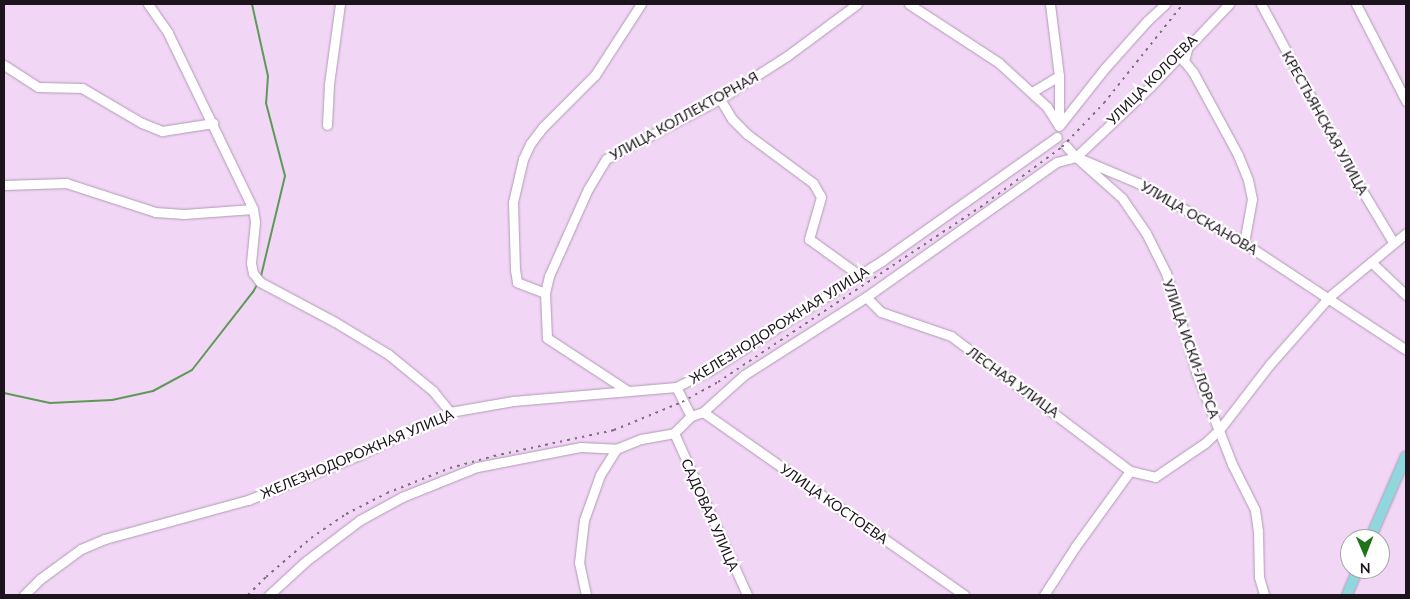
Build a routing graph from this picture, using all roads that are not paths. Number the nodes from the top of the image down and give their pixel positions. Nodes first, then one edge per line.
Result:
1 (148, 4) edge
2 (340, 4) edge
3 (641, 4) edge
4 (857, 4) edge
5 (910, 4) edge
6 (1050, 4) edge
7 (1165, 4) edge
8 (1229, 4) edge
9 (1261, 4) edge
10 (1356, 4) edge
11 (1189, 44) junction
12 (4, 65) edge
13 (1058, 76) junction
14 (1032, 92) junction
15 (720, 98) junction
16 (1406, 101) edge
17 (1060, 107) junction
18 (1071, 111) junction
19 (213, 123) junction
20 (327, 125) dead end
21 (1059, 126) junction
22 (1062, 142) junction
23 (1076, 157) junction
24 (4, 185) edge
25 (253, 208) junction
26 (1406, 233) edge
27 (1393, 242) junction
28 (1244, 243) junction
29 (1371, 262) junction
30 (860, 275) junction
31 (545, 293) junction
32 (1406, 295) edge
33 (866, 297) junction
34 (1329, 297) junction
35 (1406, 350) edge
36 (676, 387) junction
37 (628, 390) junction
38 (450, 412) junction
39 (703, 412) junction
40 (691, 416) junction
41 (1219, 430) junction
42 (674, 434) junction
43 (616, 449) junction
44 (1406, 456) edge
45 (1130, 471) junction
46 (1374, 529) edge
47 (1354, 579) edge
48 (24, 595) edge
49 (269, 595) edge
50 (586, 595) edge
51 (747, 595) edge
52 (964, 595) edge
53 (1044, 595) edge
54 (1264, 595) edge
55 (1347, 595) edge

1 - 19 street
2 - 20 street
3 - 31 street
4 - 15 street, УЛИЦА КОЛЛЕКТОРНАЯ
5 - 14 street
6 - 13 street
7 - 18 street
8 - 11 street, УЛИЦА КОЛОЕВА
9 - 27 street, КРЕСТЬЯНСКАЯ УЛИЦА
10 - 16 street
11 - 23 street, УЛИЦА КОЛОЕВА
11 - 28 street
12 - 19 street
13 - 14 street
13 - 17 street
14 - 21 street
15 - 30 street
15 - 31 street, УЛИЦА КОЛЛЕКТОРНАЯ
17 - 18 street
17 - 21 street
18 - 21 street
19 - 25 street
21 - 22 street
22 - 23 street, УЛИЦА ОСКАНОВА
22 - 30 street, ЖЕЛЕЗНОДОРОЖНАЯ УЛИЦА
23 - 28 street, УЛИЦА ОСКАНОВА
23 - 33 street
23 - 41 street, УЛИЦА ИСКИ-ЛОРСА
24 - 25 street
25 - 38 street
26 - 27 street
27 - 29 street
28 - 34 street, УЛИЦА ОСКАНОВА
29 - 32 street
29 - 34 street
30 - 36 street, ЖЕЛЕЗНОДОРОЖНАЯ УЛИЦА
31 - 37 street, УЛИЦА КОЛЛЕКТОРНАЯ
33 - 39 street
33 - 45 street, ЛЕСНАЯ УЛИЦА
34 - 35 street, УЛИЦА ОСКАНОВА
34 - 41 street
36 - 37 street, ЖЕЛЕЗНОДОРОЖНАЯ УЛИЦА
36 - 40 street
37 - 38 street, ЖЕЛЕЗНОДОРОЖНАЯ УЛИЦА
38 - 48 street, ЖЕЛЕЗНОДОРОЖНАЯ УЛИЦА
39 - 40 street
39 - 52 street, УЛИЦА КОСТОЕВА
40 - 42 street
41 - 45 street, ЛЕСНАЯ УЛИЦА
41 - 54 street, УЛИЦА ИСКИ-ЛОРСА
42 - 43 street
42 - 51 street, САДОВАЯ УЛИЦА
43 - 49 street
43 - 50 street
44 - 46 main road
45 - 53 street
47 - 55 main road

